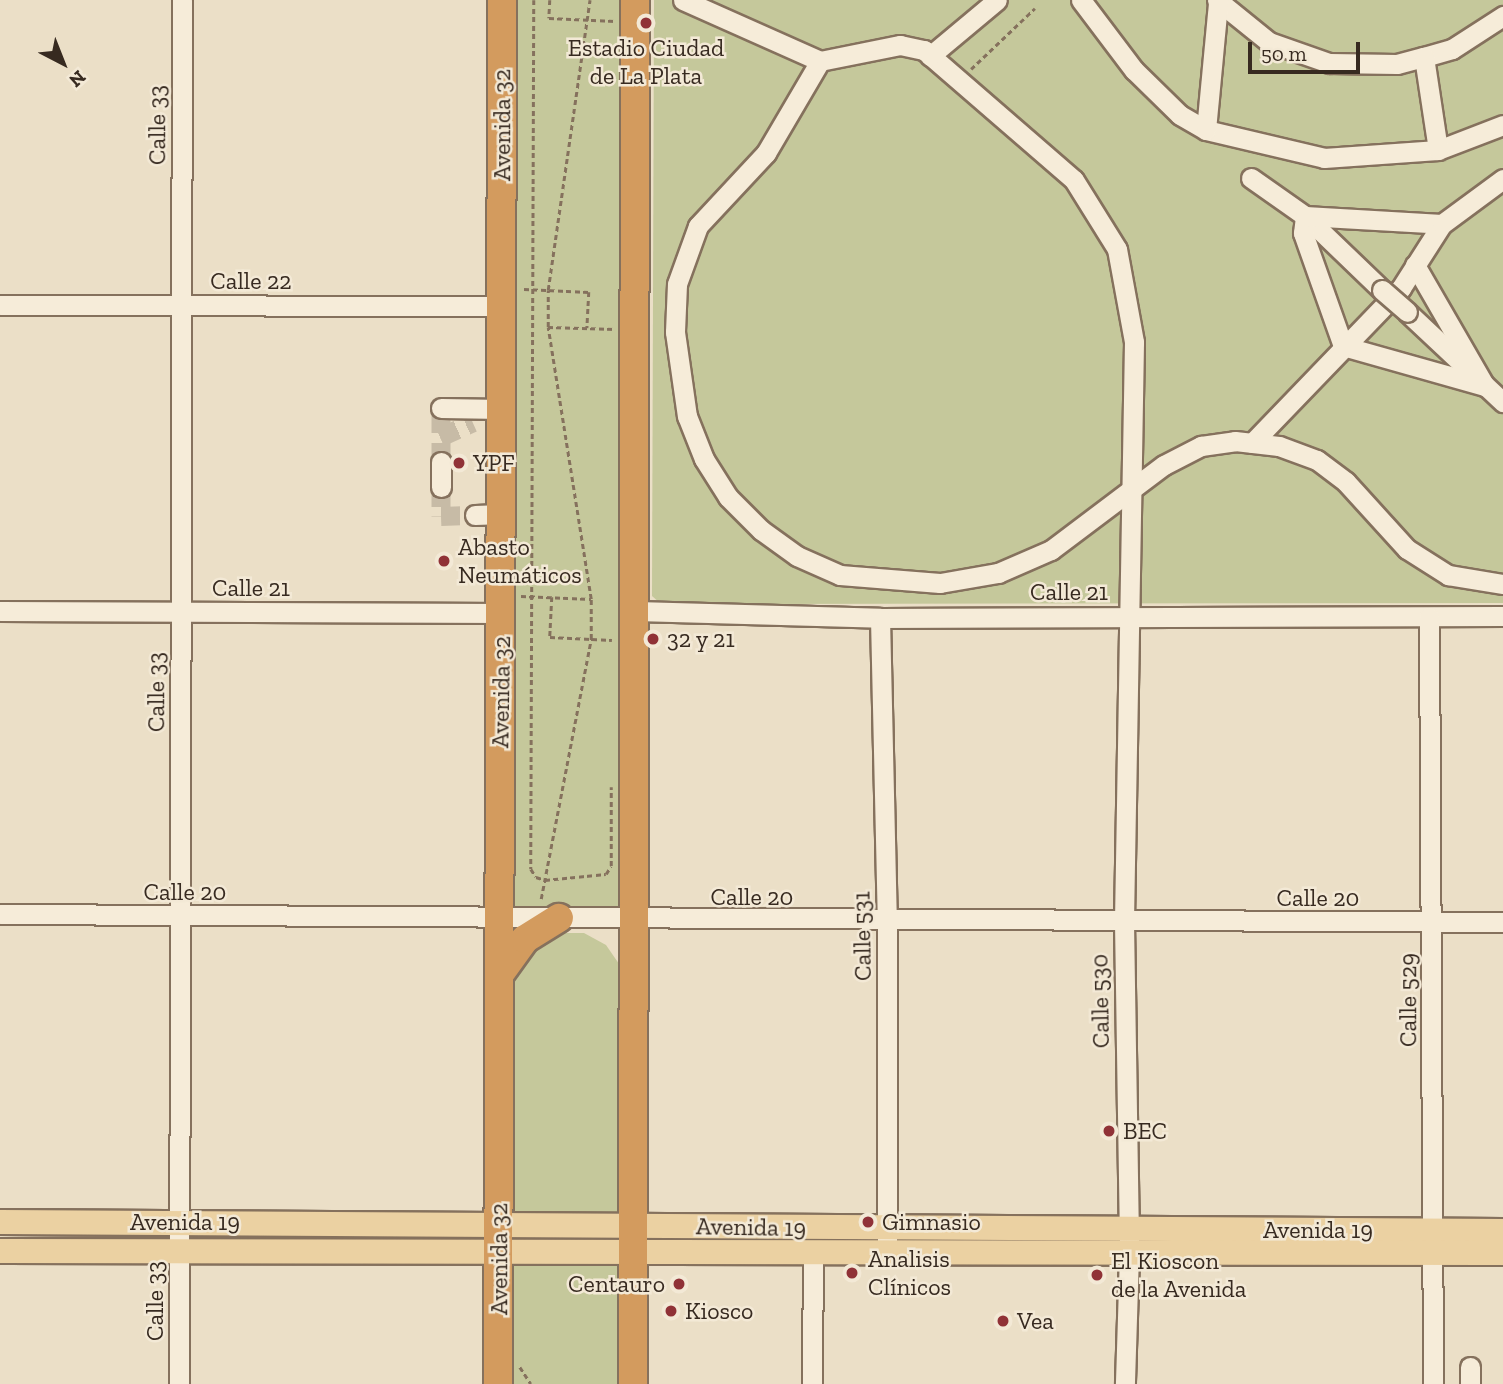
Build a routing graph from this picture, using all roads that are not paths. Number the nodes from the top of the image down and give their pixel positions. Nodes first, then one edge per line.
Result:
1 (182, 0) edge
2 (502, 0) edge
3 (684, 0) edge
4 (997, 0) edge
5 (1067, 0) edge
6 (1081, 0) edge
7 (1217, 1) edge
8 (1503, 16) edge
9 (622, 18) edge
10 (1095, 24) junction
11 (930, 56) junction
12 (1424, 57) junction
13 (820, 61) junction
14 (1503, 125) edge
15 (1206, 130) junction
16 (1438, 150) junction
17 (1251, 178) dead end
18 (1503, 178) edge
19 (1305, 216) junction
20 (1442, 224) junction
21 (1415, 265) junction
22 (502, 297) junction
23 (0, 305) edge
24 (181, 306) junction
25 (1343, 346) junction
26 (1485, 386) junction
27 (1503, 402) edge
28 (441, 408) dead end
29 (502, 410) junction
30 (473, 422) tunnel mouth
31 (1252, 443) junction
32 (440, 462) tunnel mouth
33 (440, 487) tunnel mouth
34 (1129, 490) junction
35 (1503, 584) edge
36 (502, 604) junction
37 (0, 611) edge
38 (636, 611) junction
39 (180, 612) junction
40 (1503, 616) edge
41 (1129, 617) junction
42 (1429, 617) junction
43 (880, 618) junction
44 (498, 909) junction
45 (0, 914) edge
46 (179, 917) junction
47 (559, 918) junction
48 (636, 920) junction
49 (887, 922) junction
50 (1124, 922) junction
51 (1432, 922) junction
52 (1503, 922) edge
53 (499, 975) junction
54 (179, 1221) junction
55 (0, 1222) edge
56 (1503, 1230) edge
57 (498, 1238) junction
58 (634, 1239) junction
59 (887, 1241) junction
60 (1129, 1242) junction
61 (1432, 1242) junction
62 (0, 1251) edge
63 (179, 1251) junction
64 (1503, 1253) edge
65 (813, 1254) junction
66 (179, 1384) edge
67 (498, 1384) edge
68 (633, 1384) edge
69 (812, 1384) edge
70 (1125, 1384) edge
71 (1433, 1384) edge

1 - 24 street, Calle 33
2 - 22 highway, Avenida 32
3 - 13 street
4 - 11 street
5 - 10 street
6 - 10 street
7 - 12 street
7 - 15 street
8 - 12 street
9 - 38 highway
10 - 15 street
11 - 13 street
11 - 34 street, Calle 530
12 - 16 street
13 - 34 street
14 - 16 street
15 - 16 street
17 - 19 street
18 - 20 street
19 - 20 street
19 - 25 street
19 - 26 street, bridge
20 - 21 street
21 - 25 street
21 - 26 street
22 - 24 street, Calle 22
22 - 29 highway, Avenida 32
23 - 24 street, Calle 22
24 - 39 street, Calle 33
25 - 26 street
25 - 31 street
26 - 27 street
28 - 29 street
29 - 30 street
29 - 36 highway, Avenida 32
31 - 34 street
31 - 35 street
32 - 33 street
34 - 41 street, Calle 530
36 - 39 street, Calle 21
36 - 44 highway, Avenida 32
37 - 39 street, Calle 21
38 - 43 street, Calle 21
38 - 48 highway
39 - 46 street, Calle 33
40 - 42 street, Calle 21
41 - 42 street, Calle 21
41 - 43 street, Calle 21
41 - 50 street, Calle 530
42 - 51 street, Calle 529
43 - 49 street, Calle 531
44 - 46 street, Calle 20
44 - 47 street, Calle 20
44 - 53 highway, Avenida 32
45 - 46 street, Calle 20
46 - 54 street, Calle 33
47 - 48 street, Calle 20
47 - 53 highway
48 - 49 street, Calle 20
48 - 58 highway
49 - 50 street, Calle 20
49 - 59 street, Calle 531
50 - 51 street, Calle 20
50 - 60 street, Calle 530
51 - 52 street, Calle 20
51 - 61 street, Calle 529
53 - 57 highway, Avenida 32
54 - 55 main road, Avenida 19
54 - 57 main road, Avenida 19
54 - 63 street, Calle 33
56 - 61 main road, Avenida 19
57 - 58 main road, Avenida 19
57 - 63 main road, Avenida 19
57 - 67 highway, Avenida 32
58 - 59 main road, Avenida 19
58 - 65 main road, Avenida 19
58 - 68 highway
59 - 60 main road, Avenida 19
59 - 65 main road, Avenida 19
60 - 61 main road, Avenida 19
60 - 70 street, Calle 530
61 - 64 main road, Avenida 19
61 - 71 street, Calle 529
62 - 63 main road, Avenida 19
63 - 66 street, Calle 33
65 - 69 street

